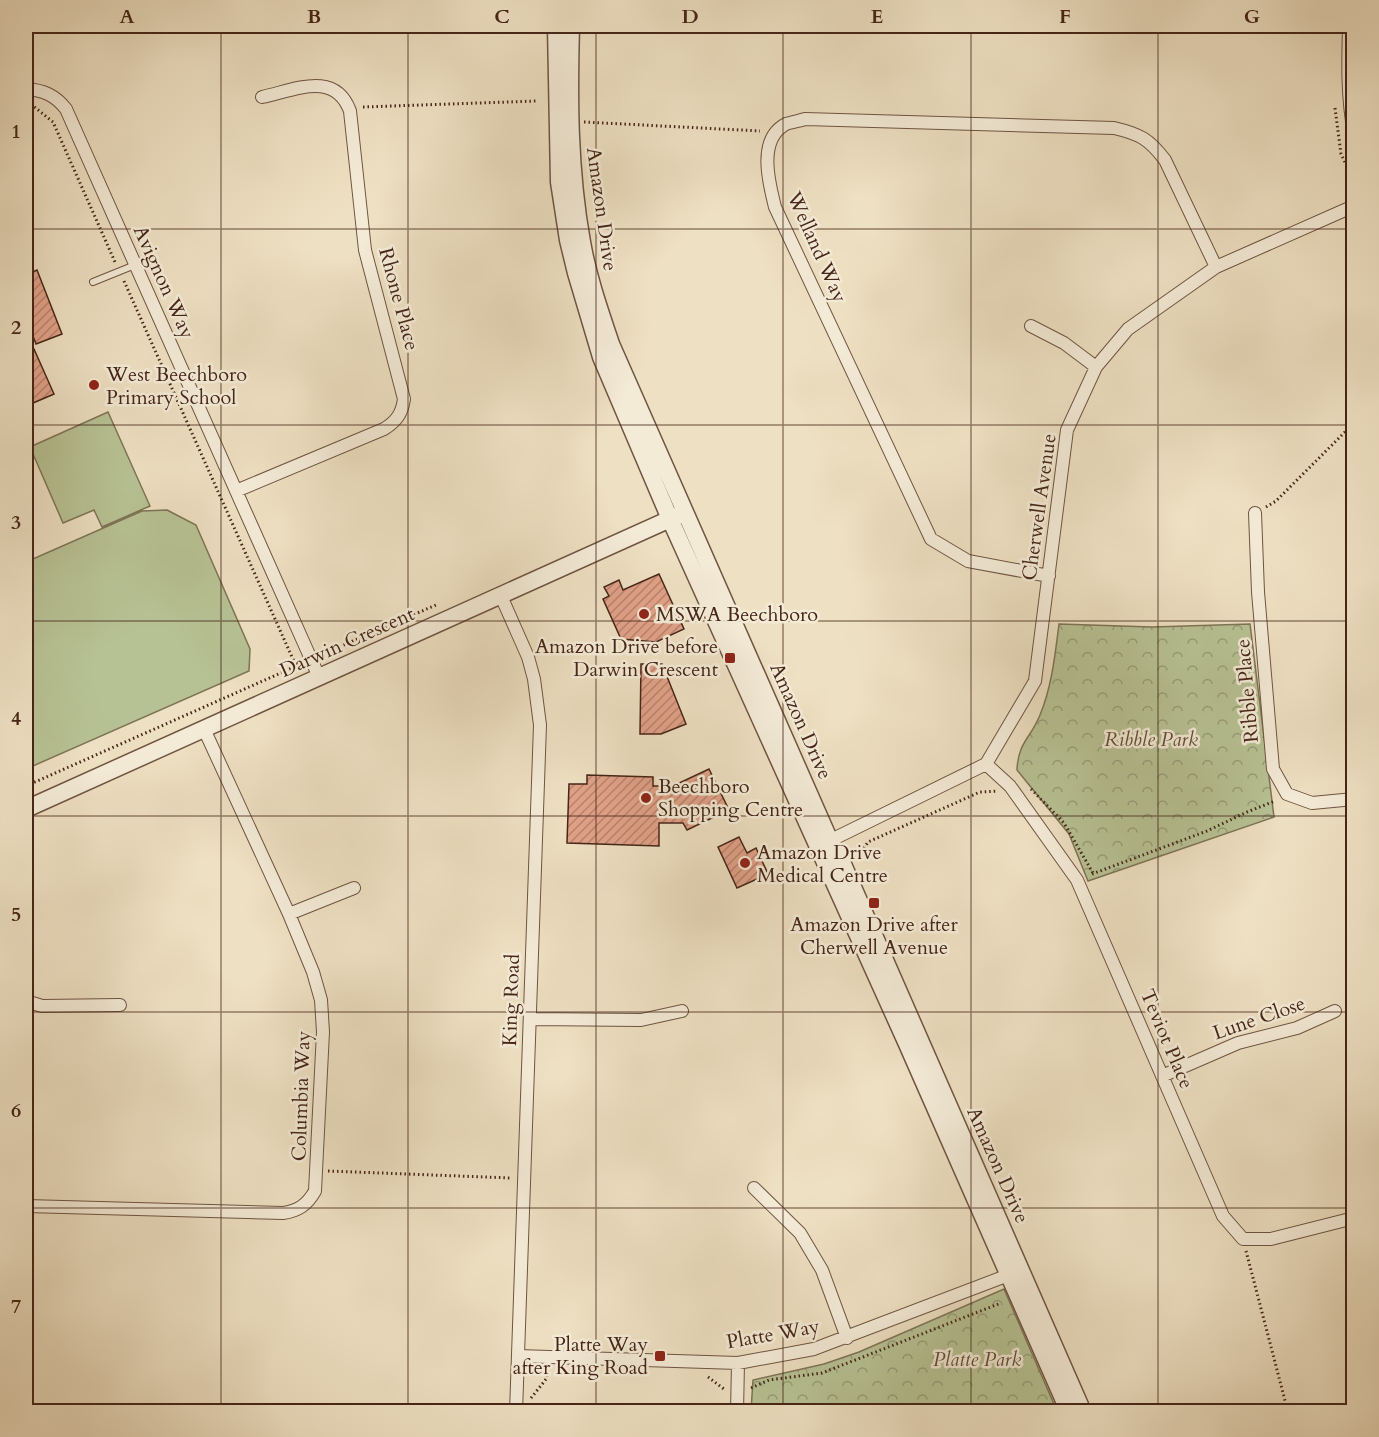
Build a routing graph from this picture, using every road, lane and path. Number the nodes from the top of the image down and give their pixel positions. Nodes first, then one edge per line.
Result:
1 (556, 26) edge
2 (572, 26) edge
3 (1349, 26) edge
4 (26, 89) edge
5 (262, 97) dead end
6 (537, 100) dead end
7 (26, 105) edge
8 (350, 111) junction
9 (570, 121) junction
10 (1353, 133) edge
11 (772, 138) junction
12 (1353, 206) edge
13 (135, 265) junction
14 (1216, 267) junction
15 (119, 271) junction
16 (93, 282) dead end
17 (1031, 326) dead end
18 (1096, 367) junction
19 (1353, 423) edge
20 (236, 491) junction
21 (1255, 513) joint
22 (678, 515) junction
23 (1049, 576) junction
24 (501, 596) junction
25 (319, 677) junction
26 (204, 729) junction
27 (986, 764) junction
28 (26, 786) edge
29 (1010, 786) junction
30 (1287, 794) junction
31 (1353, 799) edge
32 (26, 810) edge
33 (824, 844) junction
34 (843, 862) junction
35 (1093, 873) junction
36 (1077, 880) junction
37 (354, 888) dead end
38 (289, 914) junction
39 (26, 1001) edge
40 (120, 1005) dead end
41 (682, 1011) dead end
42 (1335, 1011) dead end
43 (530, 1019) junction
44 (1162, 1076) junction
45 (318, 1171) junction
46 (525, 1179) junction
47 (754, 1188) dead end
48 (26, 1206) edge
49 (1353, 1218) edge
50 (1243, 1239) junction
51 (1015, 1272) junction
52 (847, 1338) junction
53 (518, 1356) junction
54 (547, 1357) junction
55 (738, 1363) junction
56 (530, 1404) dead end
57 (516, 1412) edge
58 (737, 1412) edge
59 (1069, 1412) edge
60 (1083, 1412) edge
61 (1288, 1412) edge

1 - 22 street, Amazon Drive
2 - 9 street, Amazon Drive
3 - 10 street
4 - 13 street, Avignon Way
5 - 8 street
6 - 8 path
7 - 15 path
8 - 20 street, Rhone Place
9 - 11 path
9 - 22 street, Amazon Drive
11 - 14 street
11 - 23 street, Welland Way
12 - 14 street, Cherwell Avenue
13 - 15 lane
13 - 20 street, Avignon Way
14 - 18 street, Cherwell Avenue
15 - 16 lane
15 - 28 path
17 - 18 street
18 - 23 street, Cherwell Avenue
19 - 21 path
20 - 25 street, Avignon Way
21 - 30 street, Ribble Place
22 - 24 street, Darwin Crescent
22 - 33 street, Amazon Drive
23 - 27 street, Cherwell Avenue
24 - 25 street, Darwin Crescent
24 - 43 street, King Road
25 - 26 street, Darwin Crescent
26 - 32 street, Darwin Crescent
26 - 38 street, Columbia Way
27 - 29 street, Teviot Place
27 - 33 street
29 - 34 path
29 - 35 path
29 - 36 street, Teviot Place
30 - 31 street
30 - 35 path
33 - 34 street, Amazon Drive
33 - 51 street, Amazon Drive
34 - 51 street, Amazon Drive
35 - 36 path
36 - 44 street, Teviot Place
37 - 38 street
38 - 45 street, Columbia Way
39 - 40 street
41 - 43 street
42 - 44 street, Lune Close
43 - 46 street, King Road
44 - 50 street, Teviot Place
45 - 46 path
45 - 48 street, Columbia Way
46 - 53 street, King Road
47 - 52 street
49 - 50 street
50 - 61 path
51 - 52 street, Platte Way
51 - 59 street, Amazon Drive
51 - 60 street, Amazon Drive
52 - 55 street, Platte Way
53 - 54 street, Platte Way
53 - 57 street, King Road
54 - 55 street, Platte Way
54 - 56 path
55 - 58 street

